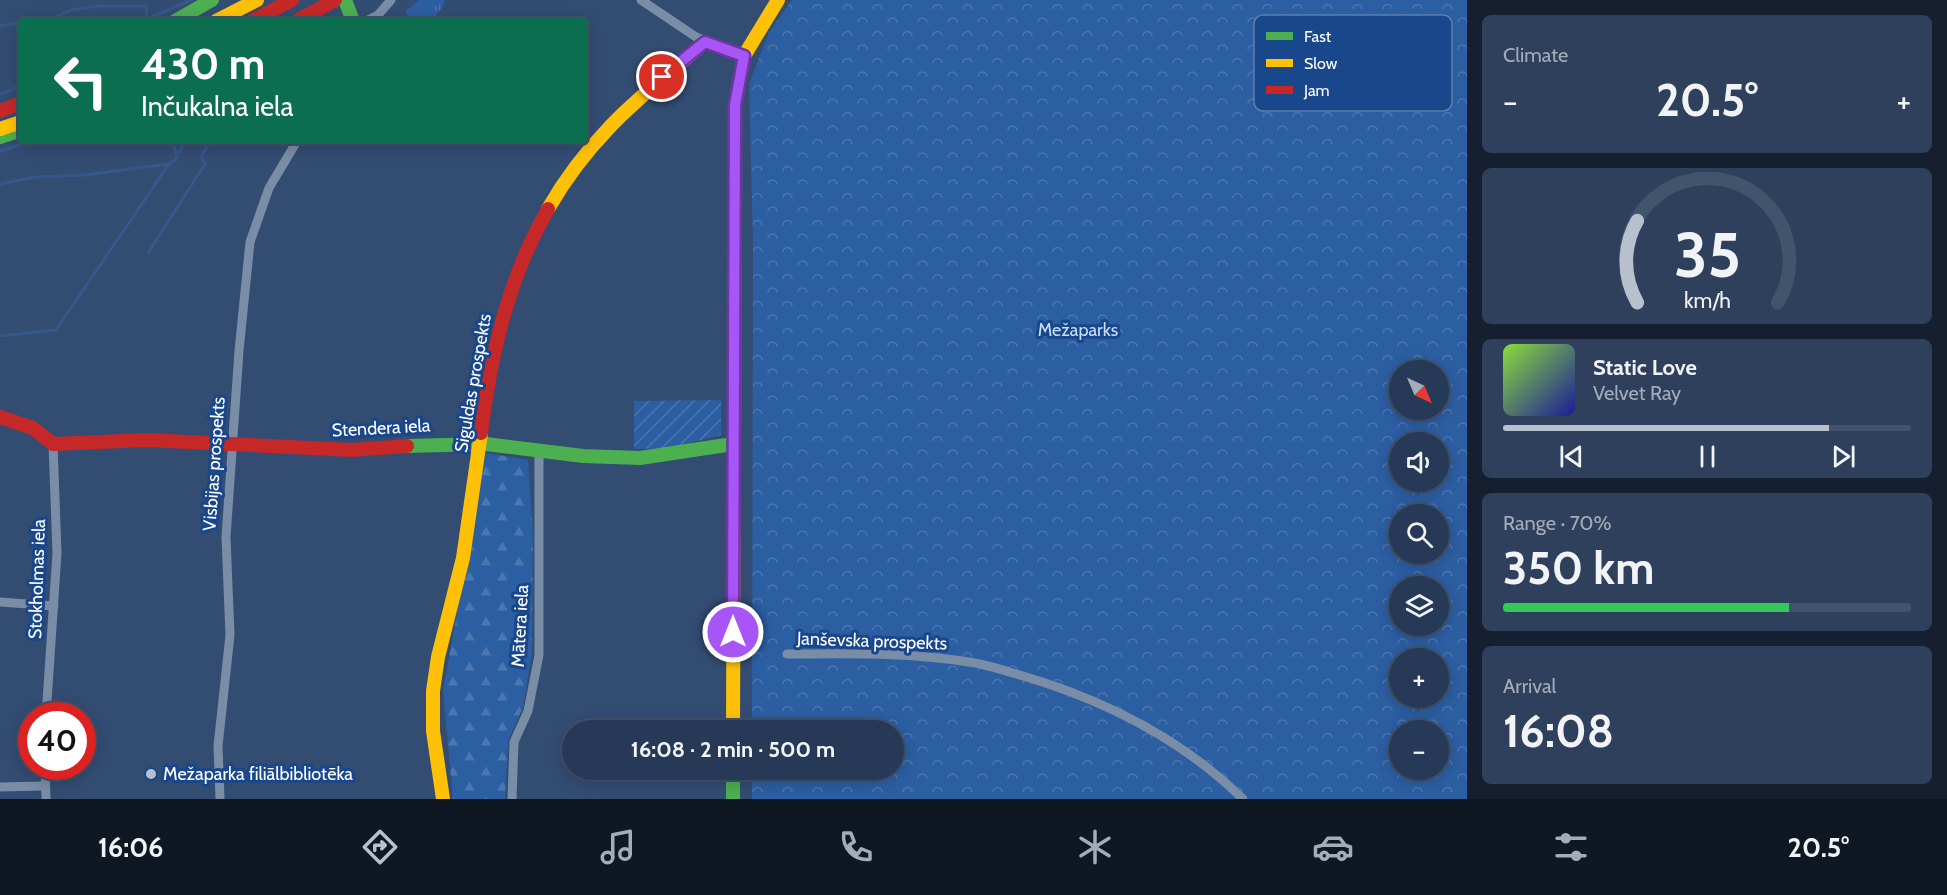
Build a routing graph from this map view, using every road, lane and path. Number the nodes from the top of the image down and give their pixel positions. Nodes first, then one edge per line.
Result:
1 (212, 0) edge
2 (257, 0) edge
3 (335, 0) edge
4 (345, 0) edge
5 (391, 0) edge
6 (640, 0) edge
7 (778, 0) edge
8 (289, 2) edge
9 (180, 18) edge
10 (222, 18) edge
11 (258, 18) edge
12 (302, 18) edge
13 (352, 18) edge
14 (372, 18) edge
15 (705, 42) junction
16 (744, 56) junction
17 (18, 104) edge
18 (0, 111) edge
19 (18, 123) edge
20 (0, 129) edge
21 (18, 131) edge
22 (0, 137) edge
23 (295, 144) edge
24 (0, 417) edge
25 (231, 443) junction
26 (53, 444) junction
27 (478, 444) junction
28 (733, 444) junction
29 (539, 450) junction
30 (0, 602) edge
31 (54, 606) junction
32 (787, 654) dead end
33 (47, 702) edge
34 (733, 720) edge
35 (45, 780) edge
36 (733, 780) edge
37 (45, 786) junction
38 (0, 787) edge
39 (46, 799) edge
40 (220, 799) edge
41 (442, 799) edge
42 (512, 799) edge
43 (733, 799) edge
44 (1243, 799) edge

1 - 9 street
2 - 10 street
3 - 12 street
4 - 13 street
5 - 14 street
6 - 15 street
7 - 16 street
8 - 11 street
15 - 16 street
15 - 27 street, Siguldas prospekts
16 - 28 street
17 - 18 street
19 - 20 street
21 - 22 street
23 - 25 street, Visbijas prospekts
24 - 26 street
25 - 26 street, Stendera iela
25 - 27 street, Stendera iela
25 - 40 street, Visbijas prospekts
26 - 31 street, Stokholmas iela
27 - 29 street, Stendera iela
27 - 41 street, Siguldas prospekts
28 - 29 street, Stendera iela
28 - 34 street
29 - 42 street, Mātera iela
30 - 31 street
31 - 33 street, Stokholmas iela
32 - 44 street, Janševska prospekts
35 - 37 street
36 - 43 street
37 - 38 street
37 - 39 street

